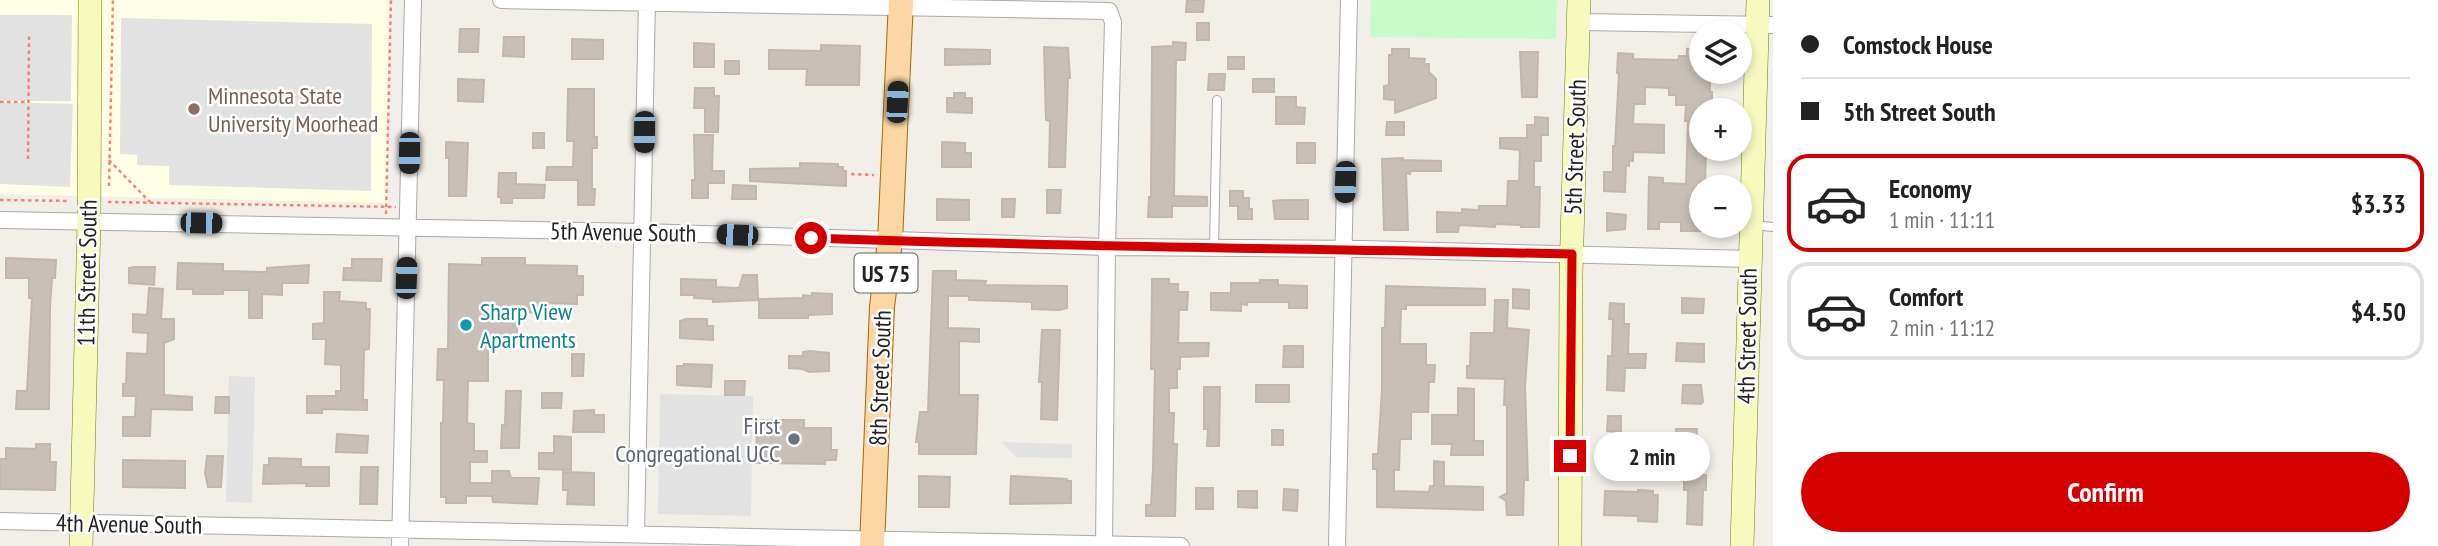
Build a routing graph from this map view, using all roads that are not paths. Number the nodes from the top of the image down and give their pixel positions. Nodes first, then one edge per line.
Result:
1 (90, 0) edge
2 (413, 0) edge
3 (501, 0) edge
4 (1349, 0) edge
5 (1758, 0) edge
6 (647, 1) edge
7 (901, 4) edge
8 (1579, 11) edge
9 (1765, 25) edge
10 (1217, 100) dead end
11 (99, 211) junction
12 (0, 220) edge
13 (1761, 226) edge
14 (407, 228) junction
15 (643, 232) junction
16 (890, 241) junction
17 (1107, 247) junction
18 (1214, 248) junction
19 (1344, 248) junction
20 (1572, 254) junction
21 (1749, 258) junction
22 (0, 521) edge
23 (82, 523) junction
24 (400, 529) junction
25 (636, 534) junction
26 (873, 543) edge
27 (1104, 545) edge
28 (81, 546) edge
29 (400, 546) edge
30 (1181, 546) edge
31 (1337, 546) edge
32 (1570, 546) edge
33 (1742, 546) edge

1 - 11 street, 11th Street South
2 - 14 street
3 - 6 street
4 - 19 street
5 - 9 street, 4th Street South
6 - 7 street
6 - 15 street
7 - 16 main road, 8th Street South / US 75
7 - 17 street
8 - 9 street
8 - 20 street, 5th Street South
9 - 13 street, 4th Street South
10 - 18 lane
11 - 12 street, 5th Avenue South
11 - 14 street, 5th Avenue South
11 - 23 street, 11th Street South
13 - 21 street, 4th Street South
14 - 15 street, 5th Avenue South
14 - 24 street
15 - 16 street, 5th Avenue South
15 - 25 street
16 - 17 street, 5th Avenue South
16 - 26 main road, 8th Street South / US 75
17 - 18 street, 5th Avenue South
17 - 27 street
18 - 19 street, 5th Avenue South
19 - 20 street, 5th Avenue South
19 - 31 street
20 - 21 street, 5th Avenue South
20 - 32 street, 5th Street South
21 - 33 street, 4th Street South
22 - 23 street, 4th Avenue South
23 - 24 street, 4th Avenue South
23 - 28 street, 11th Street South
24 - 25 street, 4th Avenue South
24 - 29 street
25 - 26 street, 4th Avenue South
26 - 27 street, 4th Avenue South
27 - 30 street, 4th Avenue South

